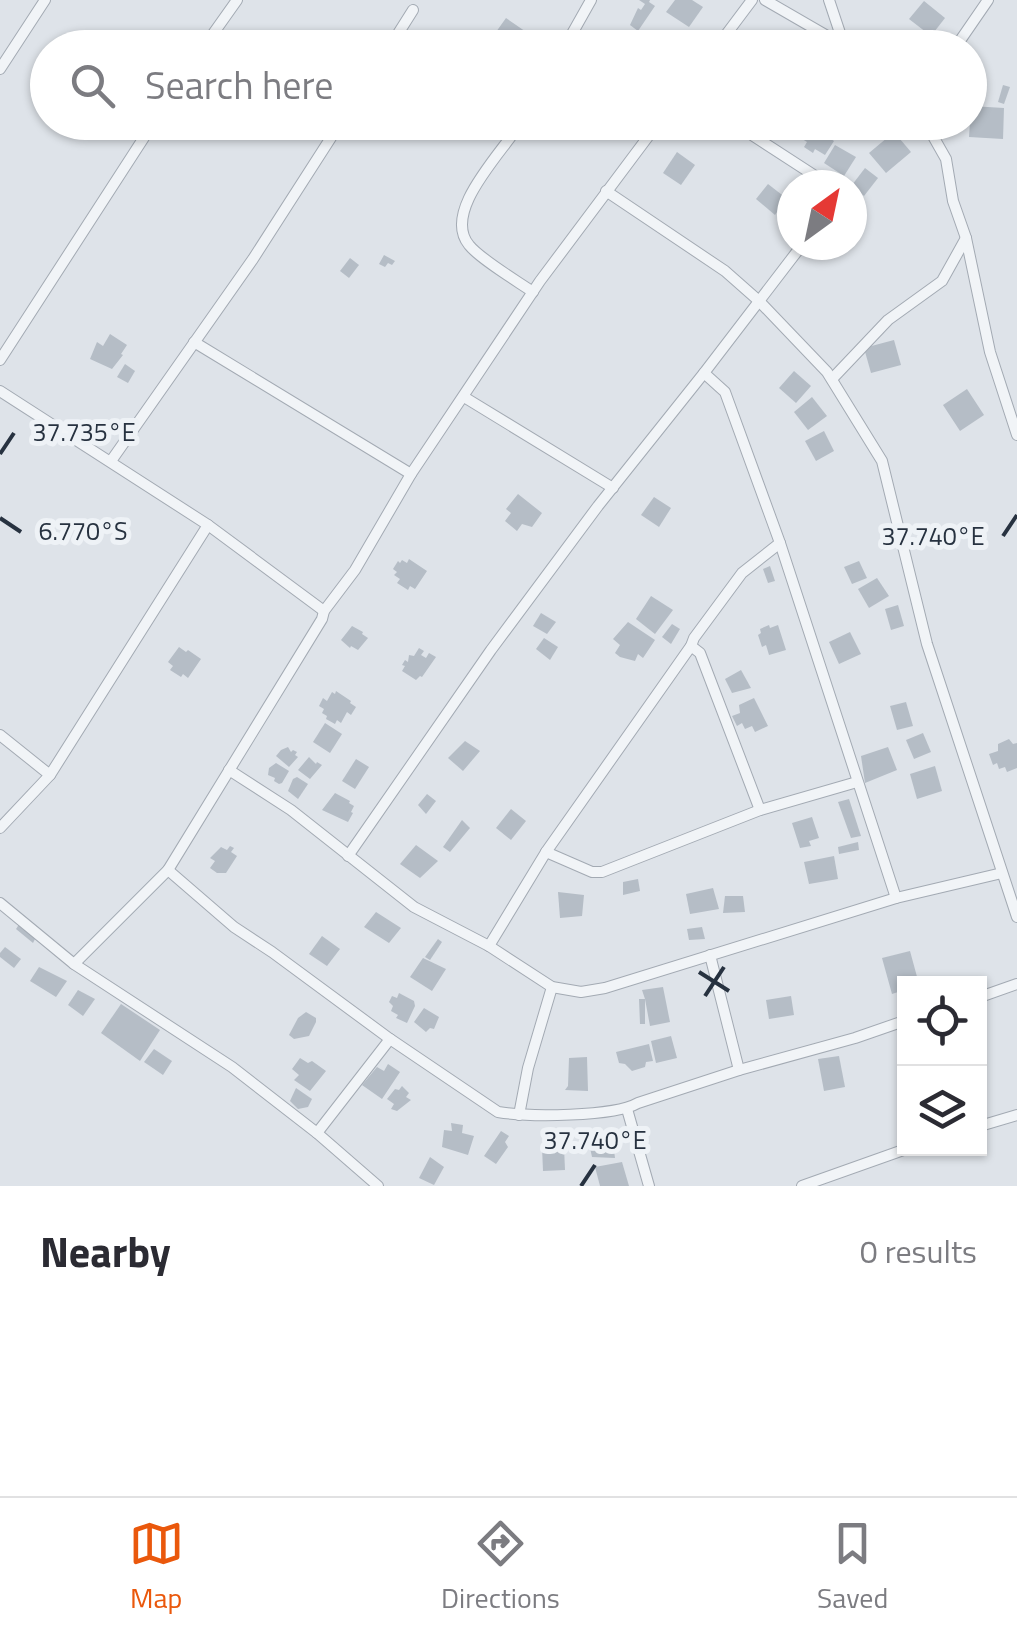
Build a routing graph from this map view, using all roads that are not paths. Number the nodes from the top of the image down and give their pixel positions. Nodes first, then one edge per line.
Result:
1 (45, 0) edge
2 (237, 0) edge
3 (591, 0) edge
4 (752, 0) edge
5 (765, 0) edge
6 (829, 0) edge
7 (988, 0) edge
8 (413, 10) dead end
9 (216, 30) edge
10 (400, 30) edge
11 (574, 30) edge
12 (730, 30) edge
13 (819, 30) edge
14 (840, 30) edge
15 (967, 30) edge
16 (0, 69) edge
17 (142, 140) edge
18 (328, 140) edge
19 (508, 140) edge
20 (645, 140) edge
21 (760, 140) edge
22 (935, 140) edge
23 (806, 170) edge
24 (606, 191) junction
25 (966, 238) junction
26 (791, 260) edge
27 (533, 292) junction
28 (760, 301) junction
29 (194, 342) junction
30 (0, 360) edge
31 (704, 374) junction
32 (832, 379) junction
33 (0, 391) edge
34 (464, 397) junction
35 (1017, 435) edge
36 (111, 461) junction
37 (411, 474) junction
38 (613, 488) junction
39 (208, 525) junction
40 (780, 543) junction
41 (324, 611) junction
42 (690, 646) junction
43 (0, 734) edge
44 (230, 770) junction
45 (50, 774) junction
46 (857, 782) junction
47 (760, 810) junction
48 (0, 828) edge
49 (546, 852) junction
50 (348, 856) junction
51 (168, 870) junction
52 (1002, 873) junction
53 (896, 898) junction
54 (0, 903) edge
55 (1017, 917) edge
56 (489, 946) junction
57 (710, 955) junction
58 (74, 964) junction
59 (1017, 984) edge
60 (552, 988) junction
61 (987, 995) edge
62 (897, 1024) edge
63 (390, 1039) junction
64 (739, 1070) junction
65 (627, 1109) junction
66 (518, 1115) junction
67 (1017, 1115) edge
68 (987, 1124) edge
69 (316, 1133) junction
70 (897, 1152) edge
71 (378, 1186) edge
72 (649, 1186) edge
73 (802, 1186) edge

1 - 16 street
2 - 9 street
3 - 11 street
4 - 12 street
5 - 13 street
6 - 14 street
7 - 15 street
8 - 10 street
17 - 30 street
18 - 29 street
19 - 27 street
20 - 24 street
21 - 23 street
22 - 25 street
24 - 27 street
24 - 28 street
25 - 32 street
25 - 35 street
26 - 28 street
27 - 34 street
28 - 31 street
28 - 32 street
29 - 36 street
29 - 37 street
31 - 38 street
31 - 40 street
32 - 52 street
33 - 36 street
34 - 37 street
34 - 38 street
36 - 39 street
37 - 41 street
38 - 50 street
39 - 41 street
39 - 45 street
40 - 42 street
40 - 46 street
41 - 44 street
42 - 47 street
42 - 49 street
43 - 45 street
44 - 50 street
44 - 51 street
45 - 48 street
46 - 47 street
46 - 53 street
47 - 49 street
49 - 56 street
50 - 56 street
51 - 58 street
51 - 63 street
52 - 53 street
52 - 55 street
53 - 57 street
54 - 58 street
56 - 60 street
57 - 60 street
57 - 64 street
58 - 69 street
59 - 61 street
60 - 66 street
62 - 64 street
63 - 66 street
63 - 69 street
64 - 65 street
65 - 66 street
65 - 72 street
67 - 68 street
69 - 71 street
70 - 73 street

